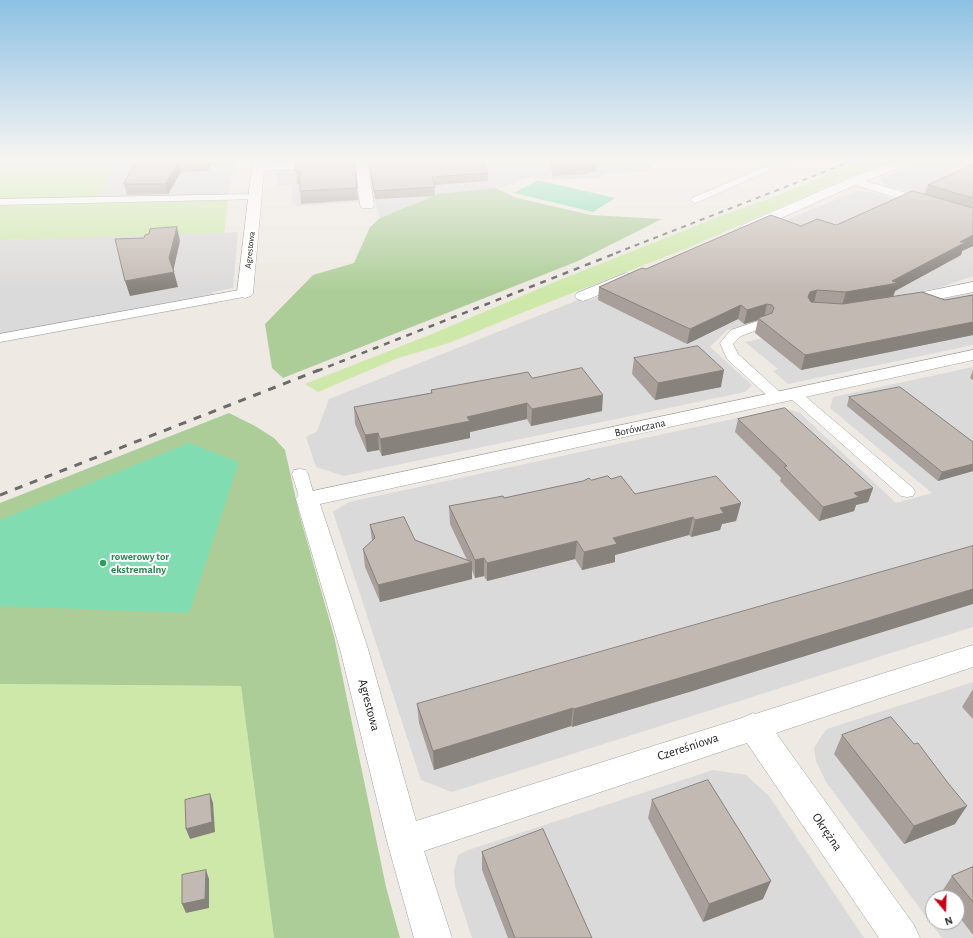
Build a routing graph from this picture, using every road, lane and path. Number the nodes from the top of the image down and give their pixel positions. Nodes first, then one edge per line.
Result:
1 (254, 203) edge
2 (805, 203) edge
3 (925, 203) edge
4 (973, 217) edge
5 (737, 232) edge
6 (642, 272) edge
7 (973, 287) edge
8 (246, 293) joint
9 (583, 296) dead end
10 (885, 304) edge
11 (764, 323) edge
12 (0, 338) edge
13 (973, 355) edge
14 (786, 396) junction
15 (304, 486) joint
16 (907, 492) dead end
17 (973, 656) edge
18 (753, 726) junction
19 (404, 841) junction
20 (433, 938) edge
21 (902, 938) edge

1 - 8 street, Agrestowa
2 - 5 street
3 - 4 street
6 - 9 street
7 - 10 street
8 - 12 lane
11 - 14 lane
13 - 14 street, Borówczana
14 - 15 street, Borówczana
14 - 16 lane
15 - 19 street, Agrestowa
17 - 18 street, Czereśniowa
18 - 19 street, Czereśniowa
18 - 21 street, Okrężna
19 - 20 street, Agrestowa

